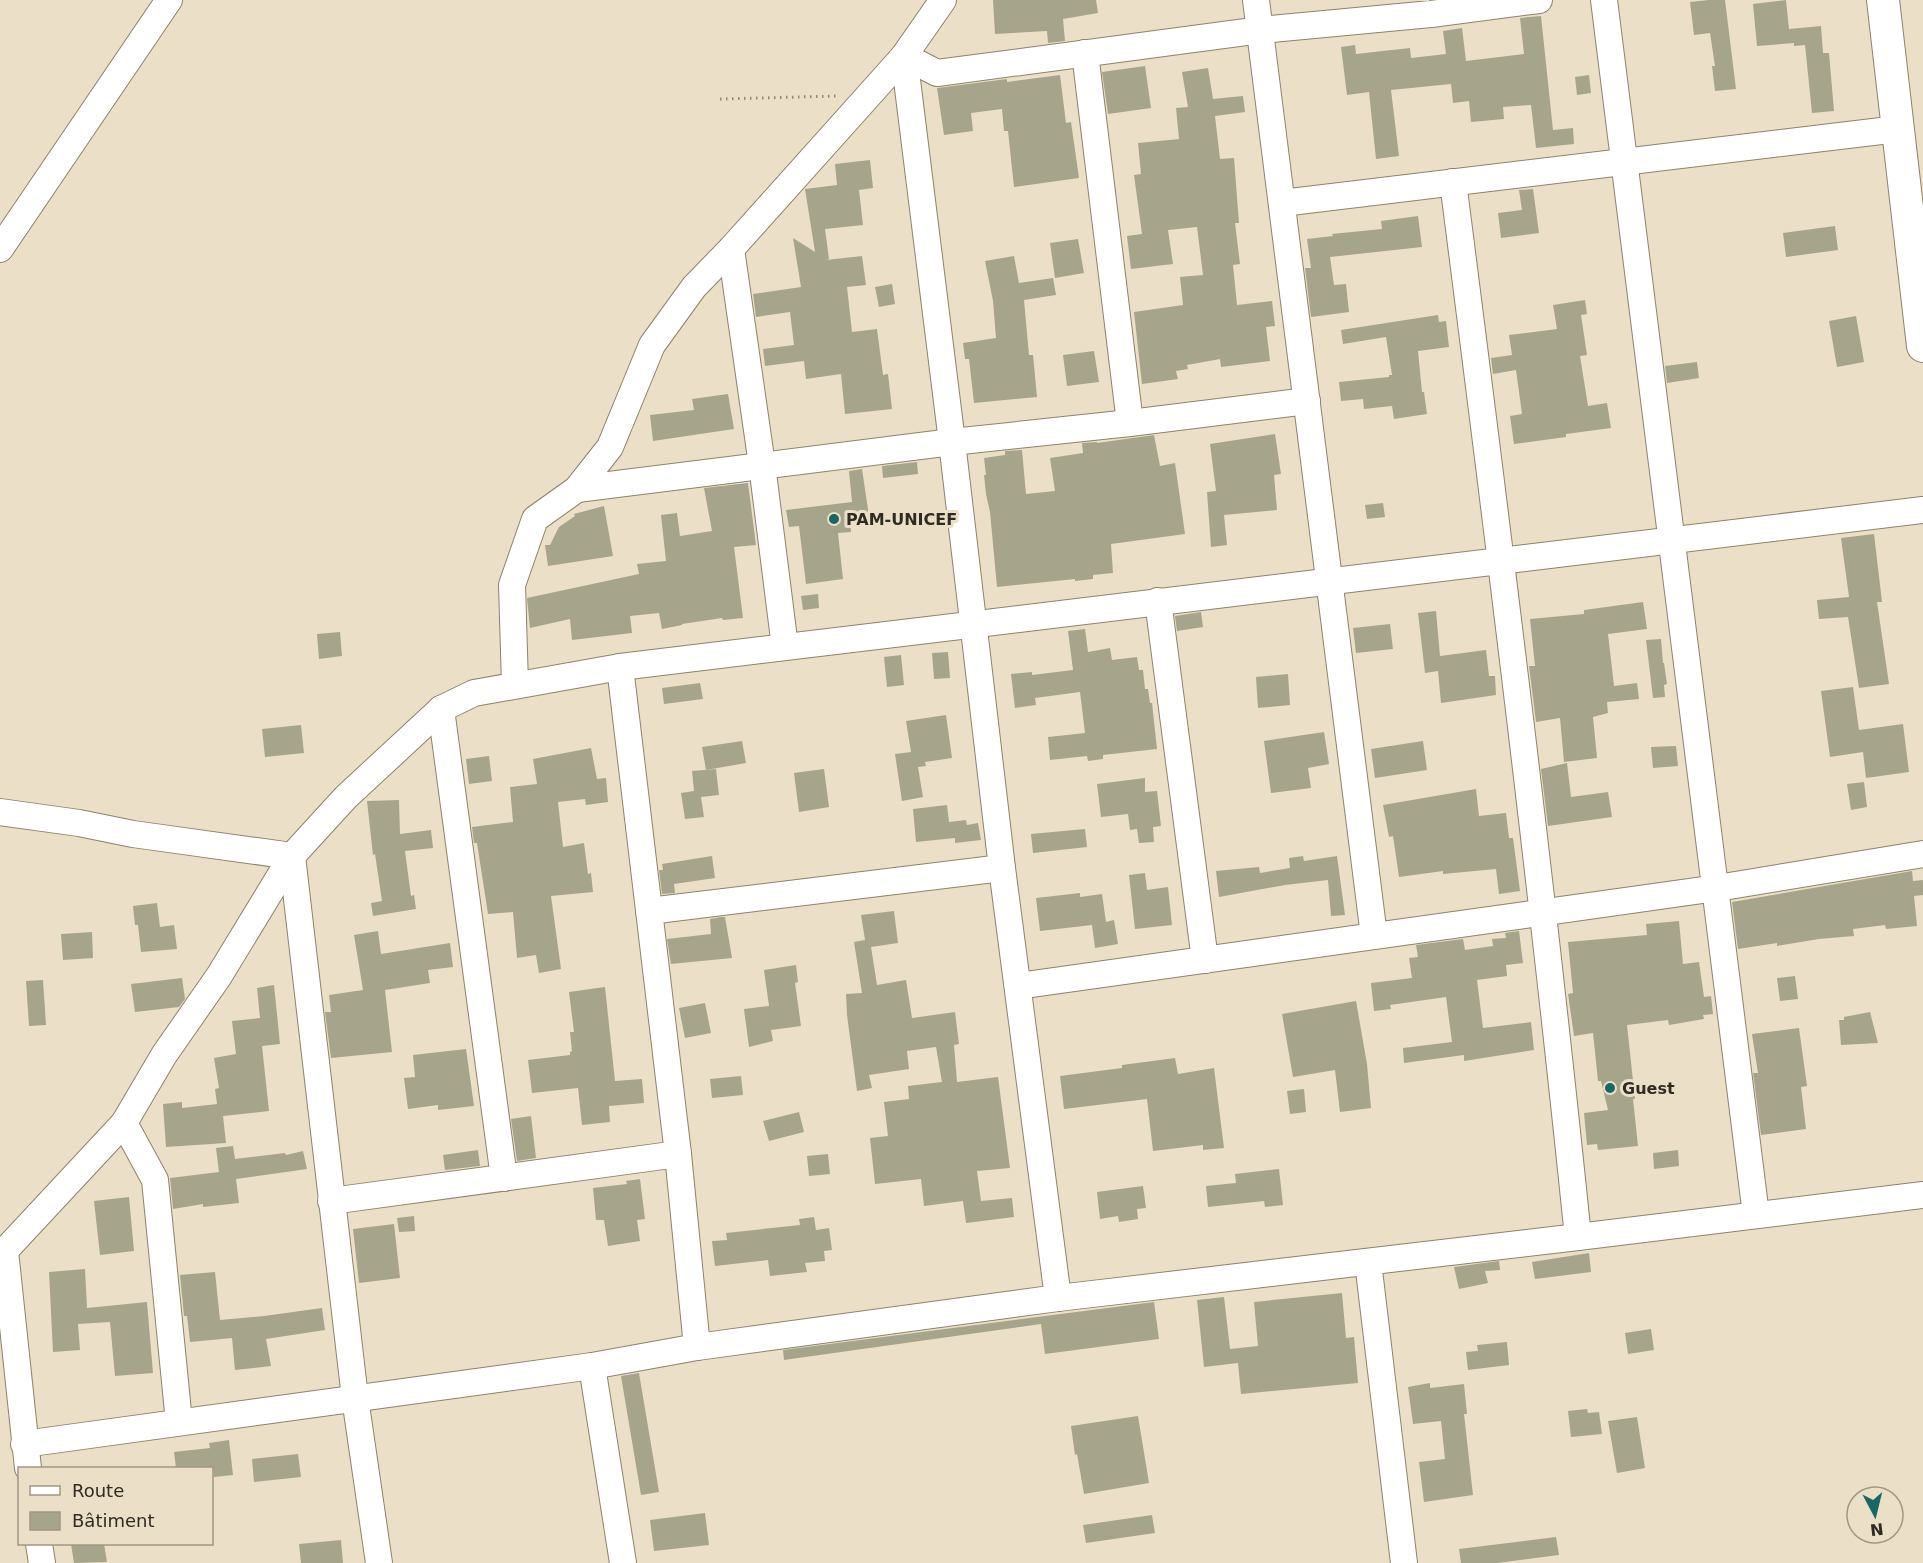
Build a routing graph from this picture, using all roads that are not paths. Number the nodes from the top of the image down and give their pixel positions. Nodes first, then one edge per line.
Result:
1 (169, 0) edge
2 (943, 0) edge
3 (1256, 0) edge
4 (1539, 0) edge
5 (1604, 0) edge
6 (1883, 0) edge
7 (1430, 7) edge
8 (1261, 30) junction
9 (1085, 53) junction
10 (904, 56) junction
11 (1898, 129) junction
12 (1625, 162) junction
13 (1453, 182) junction
14 (1282, 203) junction
15 (0, 249) edge
16 (731, 249) junction
17 (1923, 343) edge
18 (1307, 401) junction
19 (1130, 423) junction
20 (952, 442) junction
21 (762, 465) junction
22 (578, 489) junction
23 (1923, 510) edge
24 (1672, 540) junction
25 (1501, 560) junction
26 (1330, 581) junction
27 (1158, 601) junction
28 (974, 623) junction
29 (785, 647) junction
30 (620, 667) junction
31 (514, 685) junction
32 (441, 709) junction
33 (0, 812) edge
34 (1923, 854) edge
35 (292, 856) junction
36 (1002, 868) junction
37 (1717, 888) junction
38 (650, 911) junction
39 (1543, 912) junction
40 (1374, 936) junction
41 (1205, 960) junction
42 (1018, 986) junction
43 (124, 1123) junction
44 (678, 1154) junction
45 (504, 1178) junction
46 (1923, 1195) edge
47 (331, 1201) junction
48 (1756, 1215) junction
49 (1578, 1237) junction
50 (2, 1254) edge
51 (1368, 1262) junction
52 (1058, 1298) junction
53 (697, 1347) junction
54 (592, 1366) junction
55 (355, 1398) junction
56 (179, 1422) junction
57 (26, 1456) edge
58 (39, 1545) edge
59 (42, 1563) edge
60 (379, 1563) edge
61 (623, 1563) edge
62 (1404, 1563) edge

1 - 15 street
2 - 10 street
3 - 8 street
4 - 7 street
5 - 12 street
6 - 11 main road
7 - 8 street
8 - 9 street
8 - 14 street
9 - 10 street
9 - 19 street
10 - 16 street
10 - 20 street
11 - 12 street
11 - 17 main road
12 - 13 street
12 - 24 street
13 - 14 street
13 - 25 street
14 - 18 street
16 - 21 street
16 - 22 street
18 - 19 street
18 - 26 street
19 - 20 street
20 - 21 street
20 - 28 street
21 - 22 street
21 - 29 street
22 - 31 street
23 - 24 street
24 - 25 street
24 - 37 street
25 - 26 street
25 - 39 street
26 - 27 street
26 - 40 street
27 - 28 street
27 - 41 street
28 - 29 street
28 - 36 street
29 - 30 street
30 - 31 street
30 - 38 street
31 - 32 street
32 - 35 street
32 - 45 street
33 - 35 street
34 - 37 street
35 - 43 street
35 - 47 street
36 - 38 street
36 - 42 street
37 - 39 street
37 - 48 street
38 - 44 street
39 - 40 street
39 - 49 street
40 - 41 street
41 - 42 street
42 - 52 street
43 - 50 street
43 - 56 street
44 - 45 street
44 - 53 street
45 - 47 street
46 - 48 street
47 - 55 street
48 - 49 street
49 - 51 street
50 - 57 street
51 - 52 street
51 - 62 street
52 - 53 street
53 - 54 street
54 - 55 street
54 - 61 street
55 - 56 street
55 - 60 street
56 - 57 street
58 - 59 street

